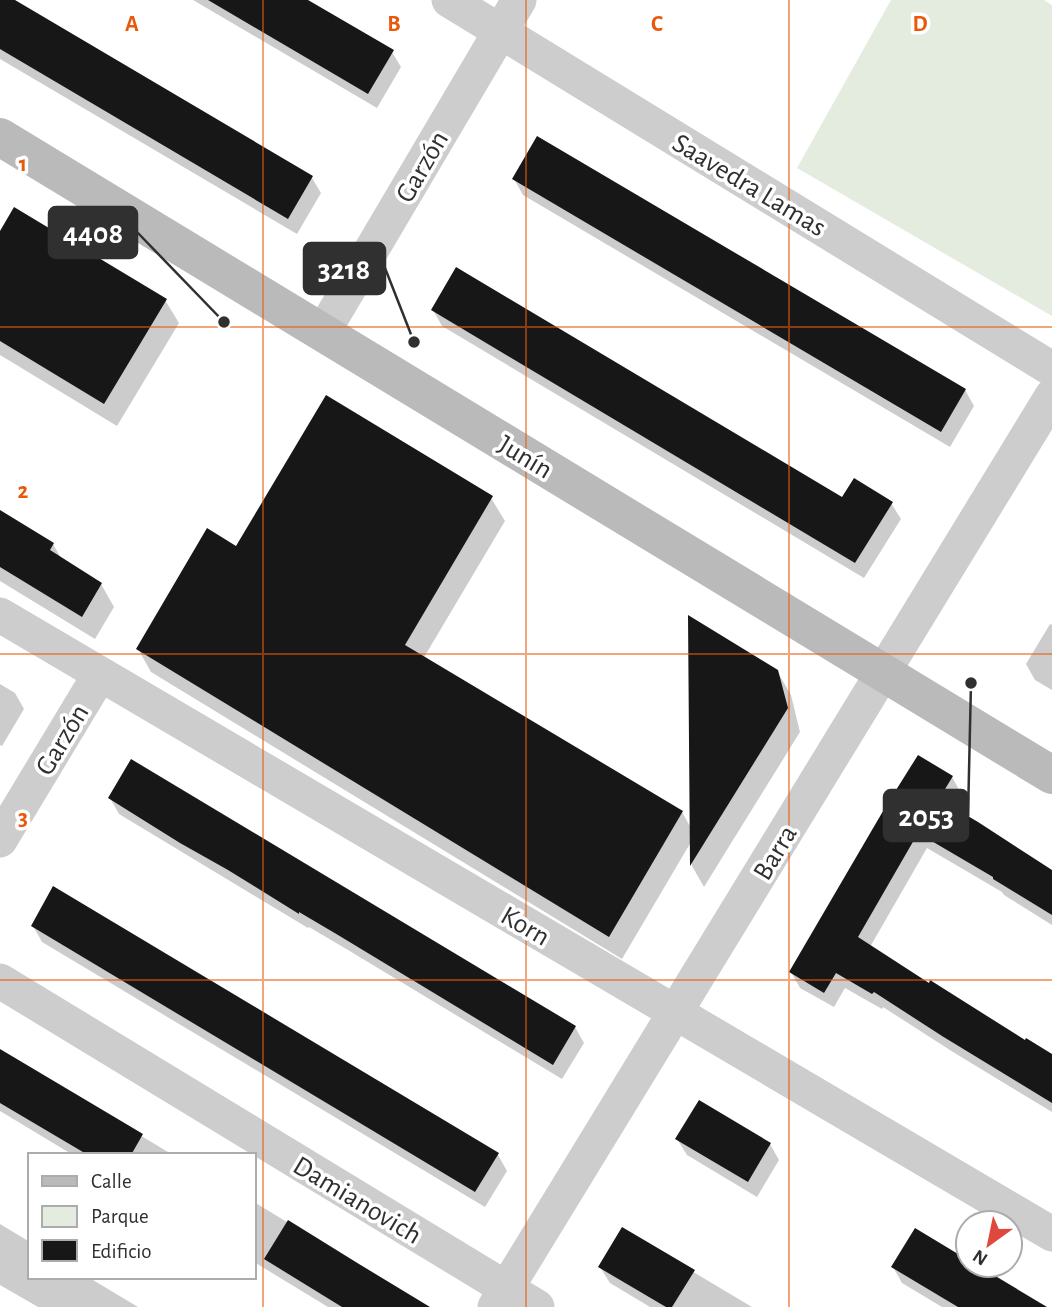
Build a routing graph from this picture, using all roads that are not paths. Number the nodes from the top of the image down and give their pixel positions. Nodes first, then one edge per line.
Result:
1 (449, 0) edge
2 (519, 0) edge
3 (500, 32) junction
4 (0, 136) edge
5 (323, 332) junction
6 (1052, 369) edge
7 (1052, 396) edge
8 (0, 615) edge
9 (883, 672) junction
10 (100, 674) junction
11 (1052, 775) edge
12 (0, 840) edge
13 (0, 981) edge
14 (675, 1012) junction
15 (1052, 1234) edge
16 (500, 1298) edge
17 (537, 1307) edge

1 - 3 street, Saavedra Lamas
2 - 3 street, Garzón
3 - 5 street, Garzón
3 - 6 street, Saavedra Lamas
4 - 5 main road, Junín
5 - 9 main road, Junín
7 - 9 street, Barra
8 - 10 street, Korn
9 - 11 main road, Junín
9 - 14 street, Barra
10 - 12 street, Garzón
10 - 14 street, Korn
13 - 16 street, Damianovich
14 - 15 street, Korn
14 - 16 street, Barra
16 - 17 street, Damianovich

